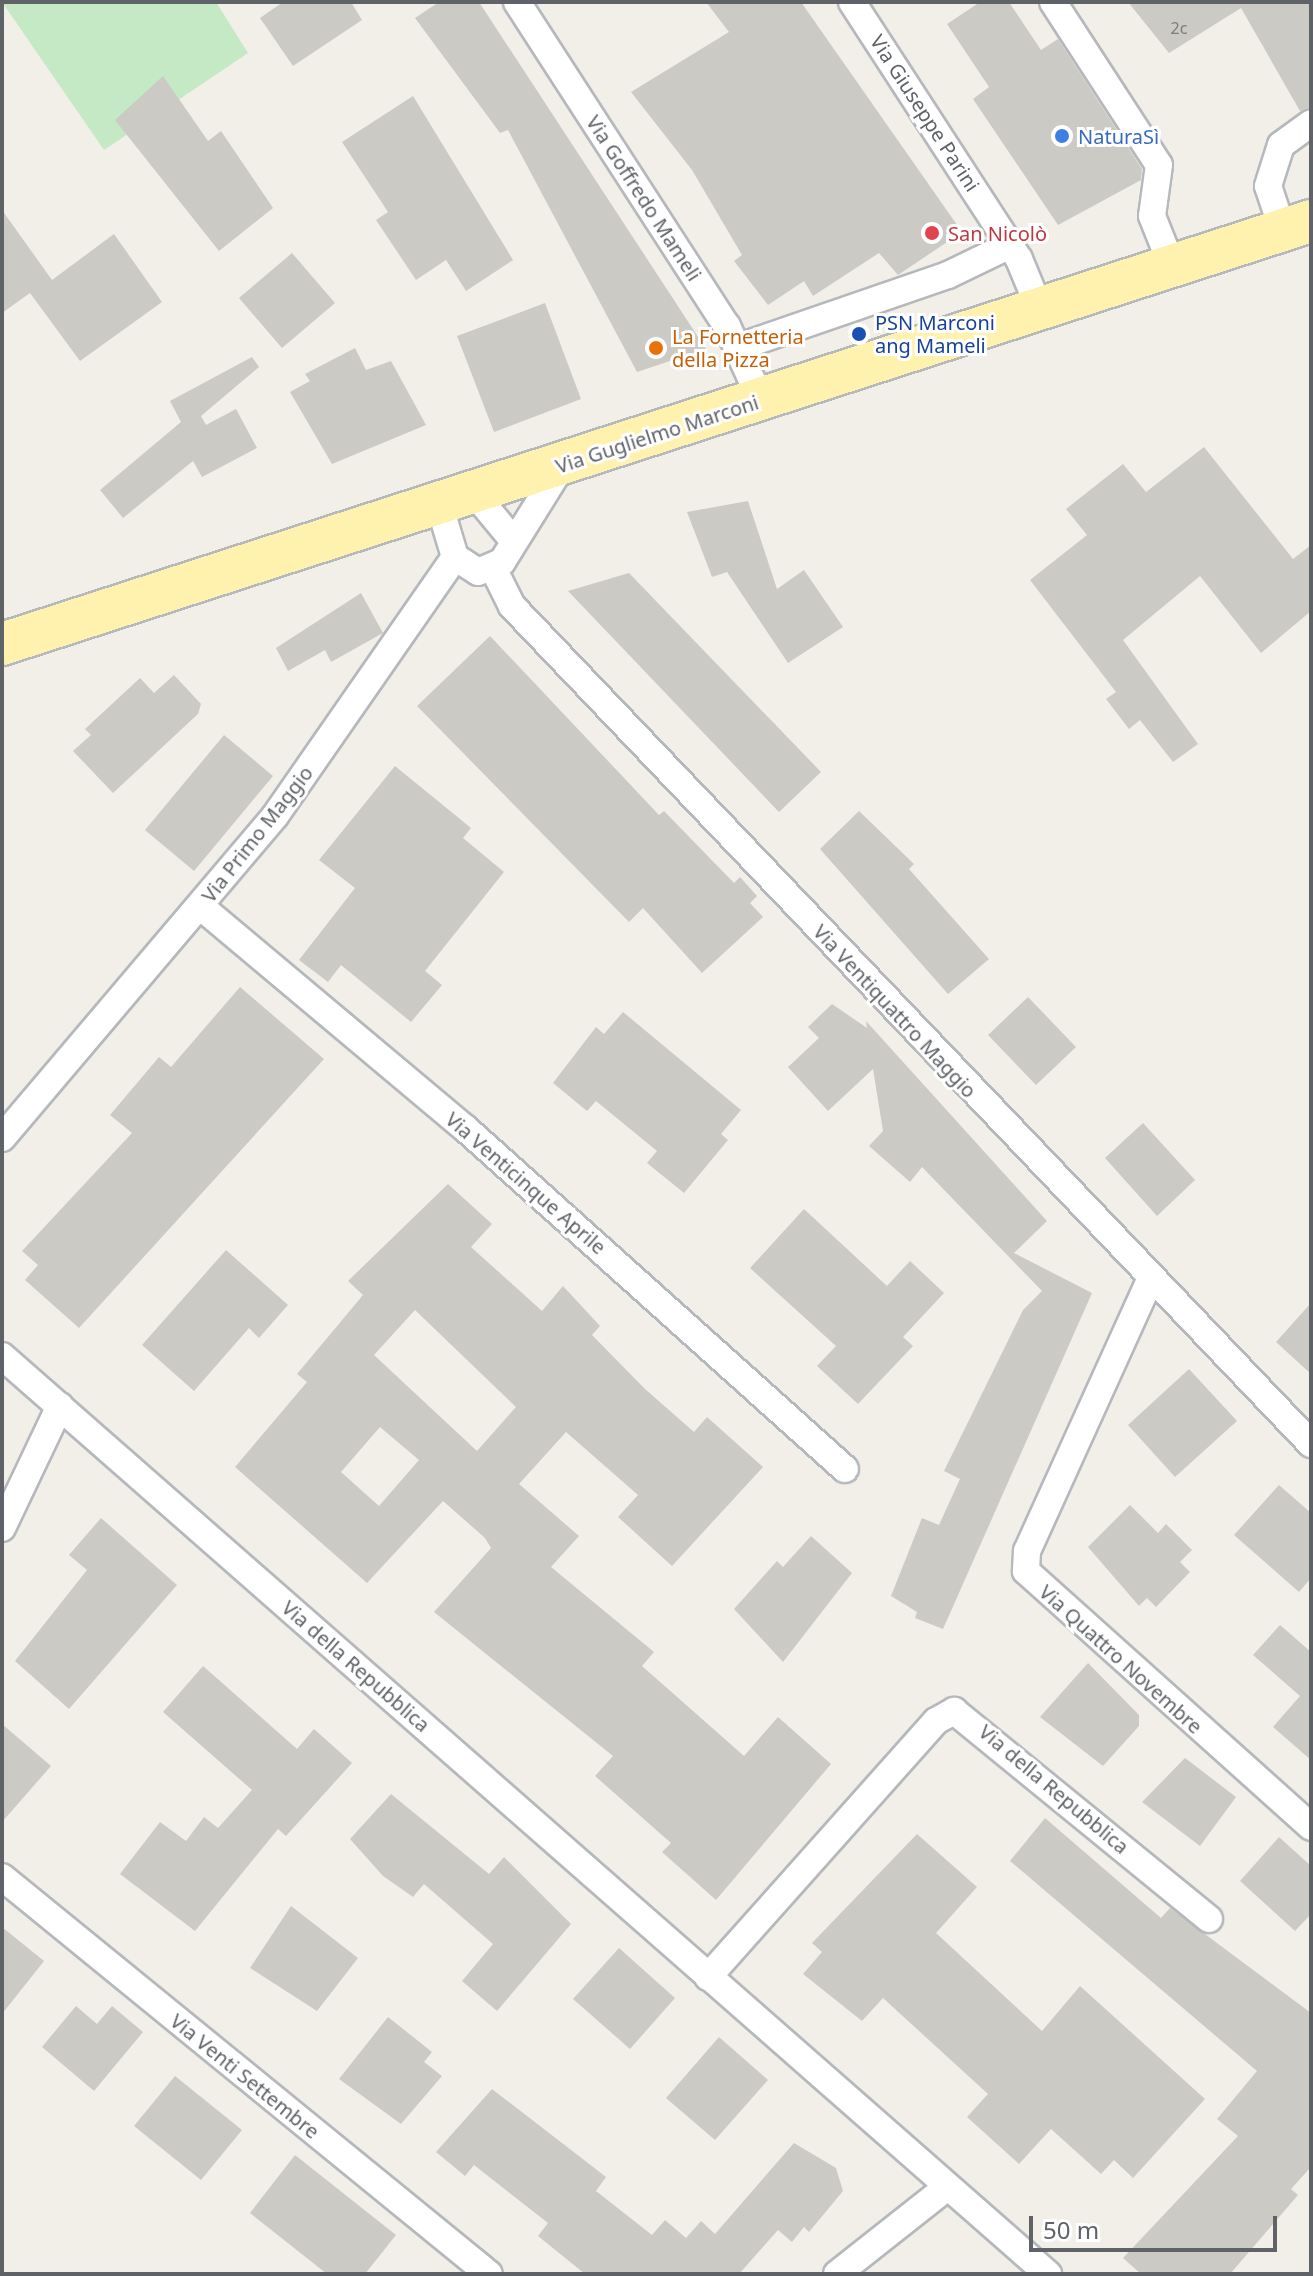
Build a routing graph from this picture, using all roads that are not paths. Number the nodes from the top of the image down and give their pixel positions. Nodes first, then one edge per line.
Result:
1 (517, 2) edge
2 (852, 2) edge
3 (1053, 2) edge
4 (1311, 123) edge
5 (1297, 226) edge
6 (1010, 245) junction
7 (1172, 266) junction
8 (1040, 310) junction
9 (739, 347) junction
10 (761, 400) junction
11 (563, 464) junction
12 (457, 498) junction
13 (512, 539) junction
14 (455, 557) junction
15 (493, 568) junction
16 (2, 644) edge
17 (200, 906) junction
18 (2, 1138) edge
19 (1150, 1280) junction
20 (2, 1356) edge
21 (60, 1406) junction
22 (1311, 1444) edge
23 (845, 1469) dead end
24 (2, 1528) edge
25 (1311, 1827) edge
26 (2, 1877) edge
27 (1209, 1919) dead end
28 (708, 1977) junction
29 (947, 2187) junction
30 (489, 2274) edge
31 (837, 2274) edge
32 (1048, 2274) edge

1 - 9 street, Via Goffredo Mameli
2 - 6 street, Via Giuseppe Parini
3 - 7 street
4 - 5 street
5 - 7 main road, Via Guglielmo Marconi
6 - 8 street, Via Giuseppe Parini
6 - 9 street
7 - 8 main road, Via Guglielmo Marconi
8 - 10 main road, Via Guglielmo Marconi
9 - 10 street, Via Goffredo Mameli
10 - 11 main road, Via Guglielmo Marconi
11 - 12 main road, Via Guglielmo Marconi
11 - 13 street
12 - 13 street
12 - 14 street
12 - 16 main road, Via Guglielmo Marconi
13 - 15 street
14 - 15 street
14 - 17 street, Via Primo Maggio
15 - 19 street, Via Ventiquattro Maggio
17 - 18 street, Via Primo Maggio
17 - 23 street, Via Venticinque Aprile
19 - 22 street, Via Ventiquattro Maggio
19 - 25 street, Via Quattro Novembre
20 - 21 street, Via della Repubblica
21 - 24 street
21 - 28 street, Via della Repubblica
26 - 30 street, Via Venti Settembre
27 - 28 street, Via della Repubblica
28 - 29 street, Via della Repubblica
29 - 31 street
29 - 32 street, Via della Repubblica

